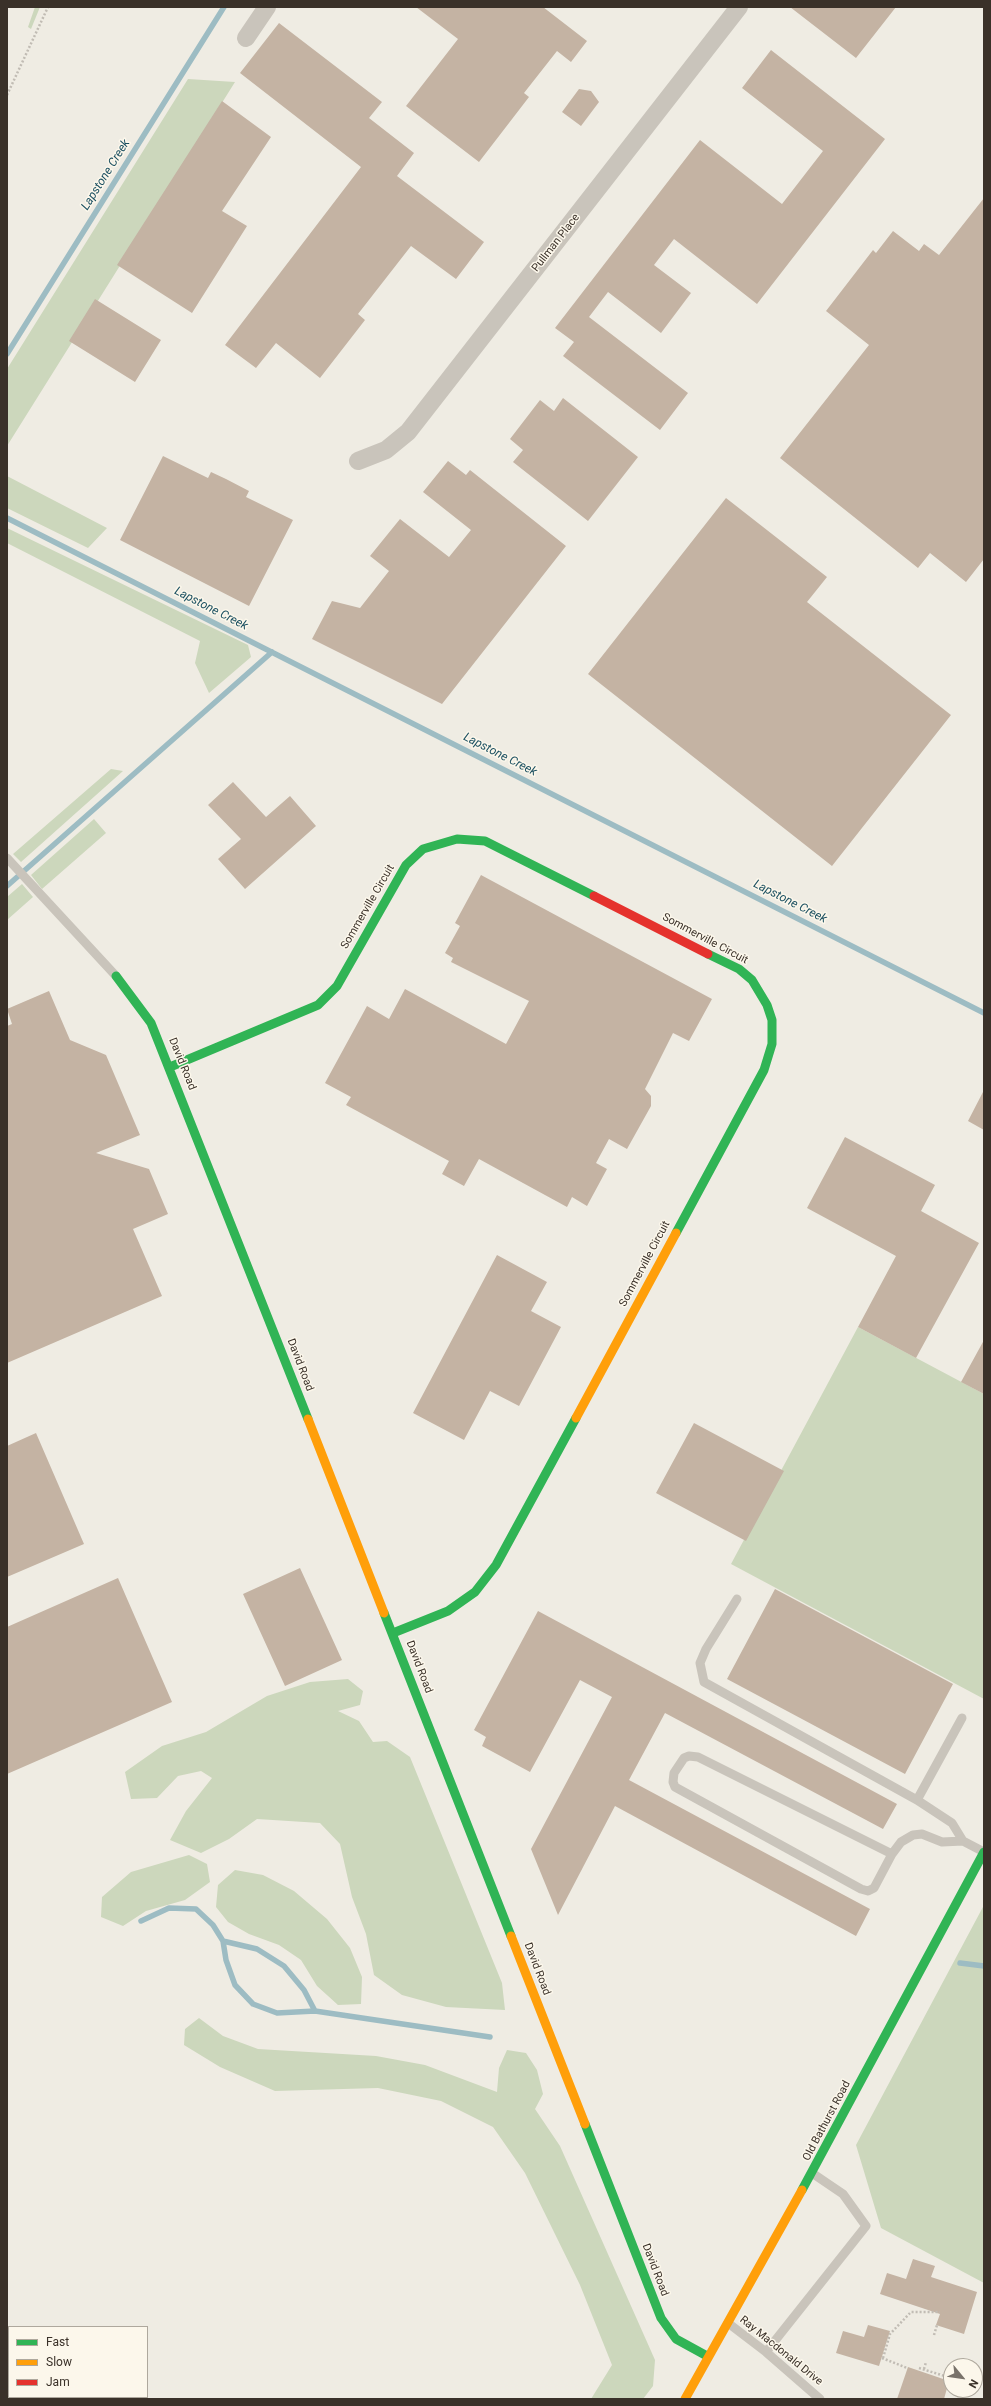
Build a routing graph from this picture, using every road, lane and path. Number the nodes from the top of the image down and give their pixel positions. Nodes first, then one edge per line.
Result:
1 (48, 7) edge
2 (267, 7) edge
3 (739, 7) edge
4 (246, 38) dead end
5 (7, 95) edge
6 (358, 461) dead end
7 (7, 858) edge
8 (116, 976) joint
9 (170, 1067) junction
10 (737, 1599) dead end
11 (393, 1633) junction
12 (962, 1718) dead end
13 (917, 1800) junction
14 (963, 1841) junction
15 (984, 1852) edge
16 (892, 1854) junction
17 (812, 2173) junction
18 (940, 2312) dead end
19 (727, 2323) junction
20 (937, 2325) dead end
21 (934, 2335) dead end
22 (766, 2352) junction
23 (707, 2356) junction
24 (926, 2362) dead end
25 (907, 2368) dead end
26 (920, 2368) dead end
27 (924, 2369) junction
28 (943, 2375) edge
29 (685, 2399) edge
30 (820, 2399) edge

1 - 5 path
2 - 4 street
3 - 6 street, Pullman Place
7 - 8 lane
8 - 9 street, David Road
9 - 11 street, David Road
9 - 11 street, Sommerville Circuit
10 - 13 lane
11 - 23 street, David Road
12 - 13 lane
13 - 14 lane
14 - 15 lane
14 - 16 lane
15 - 17 street, Old Bathurst Road
16 - 16 lane
17 - 19 street, Old Bathurst Road
17 - 22 lane
18 - 25 path
19 - 22 lane, Ray Macdonald Drive
19 - 23 street, Old Bathurst Road
20 - 21 path
22 - 30 lane, Ray Macdonald Drive
23 - 29 street, Old Bathurst Road
24 - 27 path
26 - 27 path
27 - 28 path

